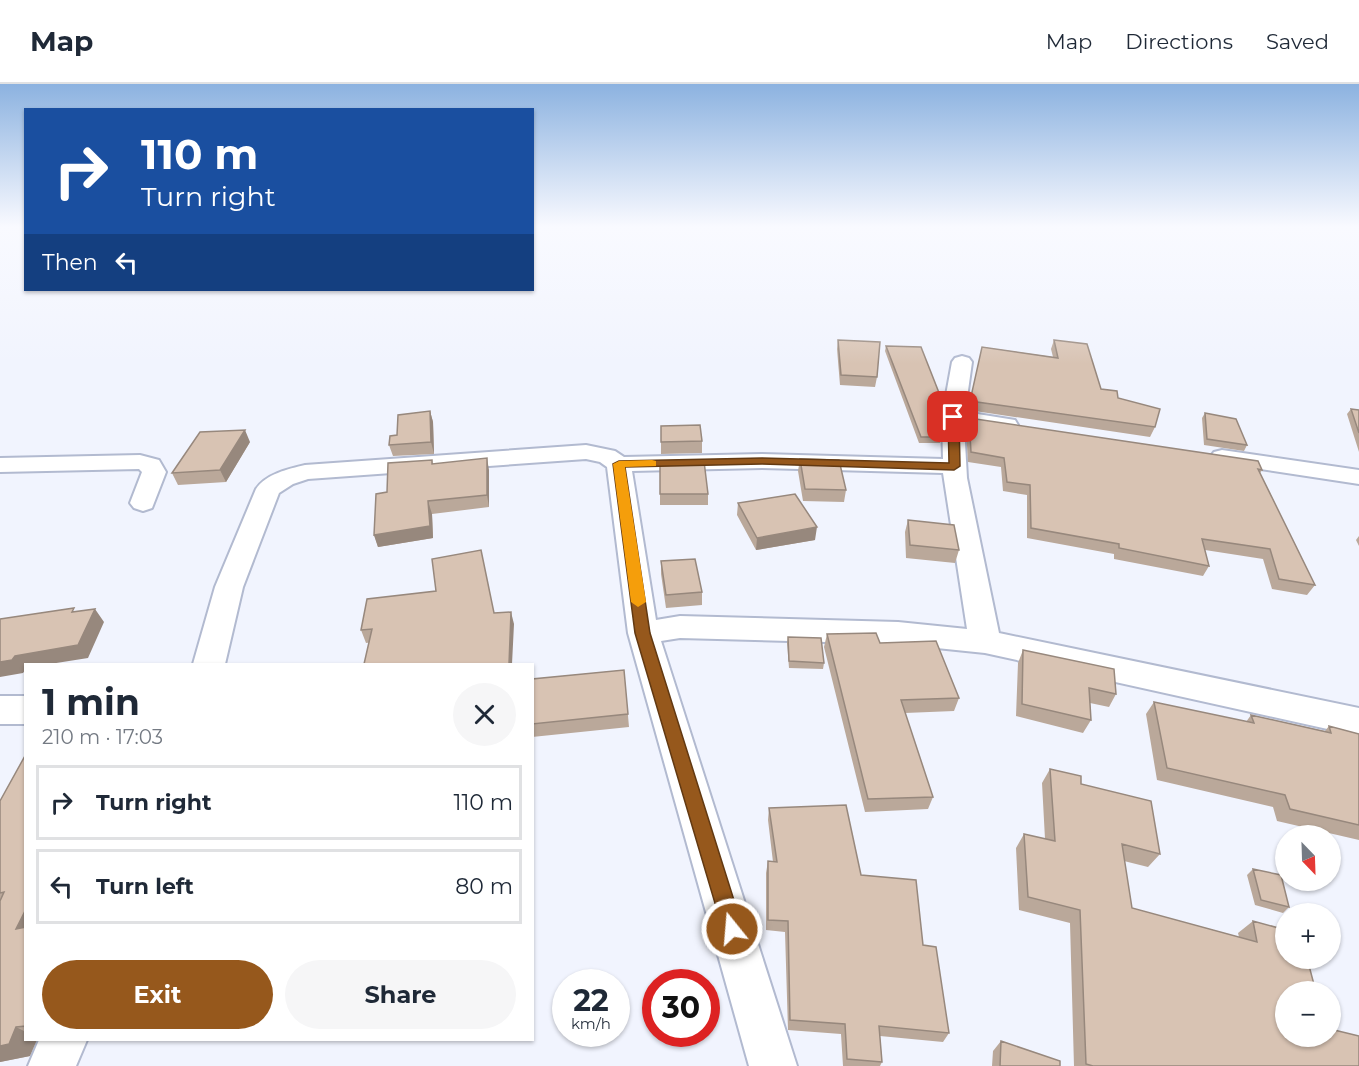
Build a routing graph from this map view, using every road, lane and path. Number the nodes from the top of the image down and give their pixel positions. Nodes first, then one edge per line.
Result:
1 (962, 362) dead end
2 (953, 417) junction
3 (1035, 429) edge
4 (1197, 453) edge
5 (619, 464) junction
6 (0, 465) edge
7 (954, 466) junction
8 (1359, 477) edge
9 (142, 503) dead end
10 (643, 633) junction
11 (985, 642) junction
12 (209, 663) edge
13 (0, 710) edge
14 (24, 710) edge
15 (1359, 722) edge
16 (63, 1041) edge
17 (52, 1066) edge
18 (773, 1066) edge

1 - 2 street
2 - 3 street
2 - 7 street
4 - 8 street
5 - 7 street
5 - 10 street
5 - 12 street
6 - 9 street
7 - 11 street
10 - 11 street
10 - 18 street
11 - 15 street
13 - 14 street
16 - 17 street

